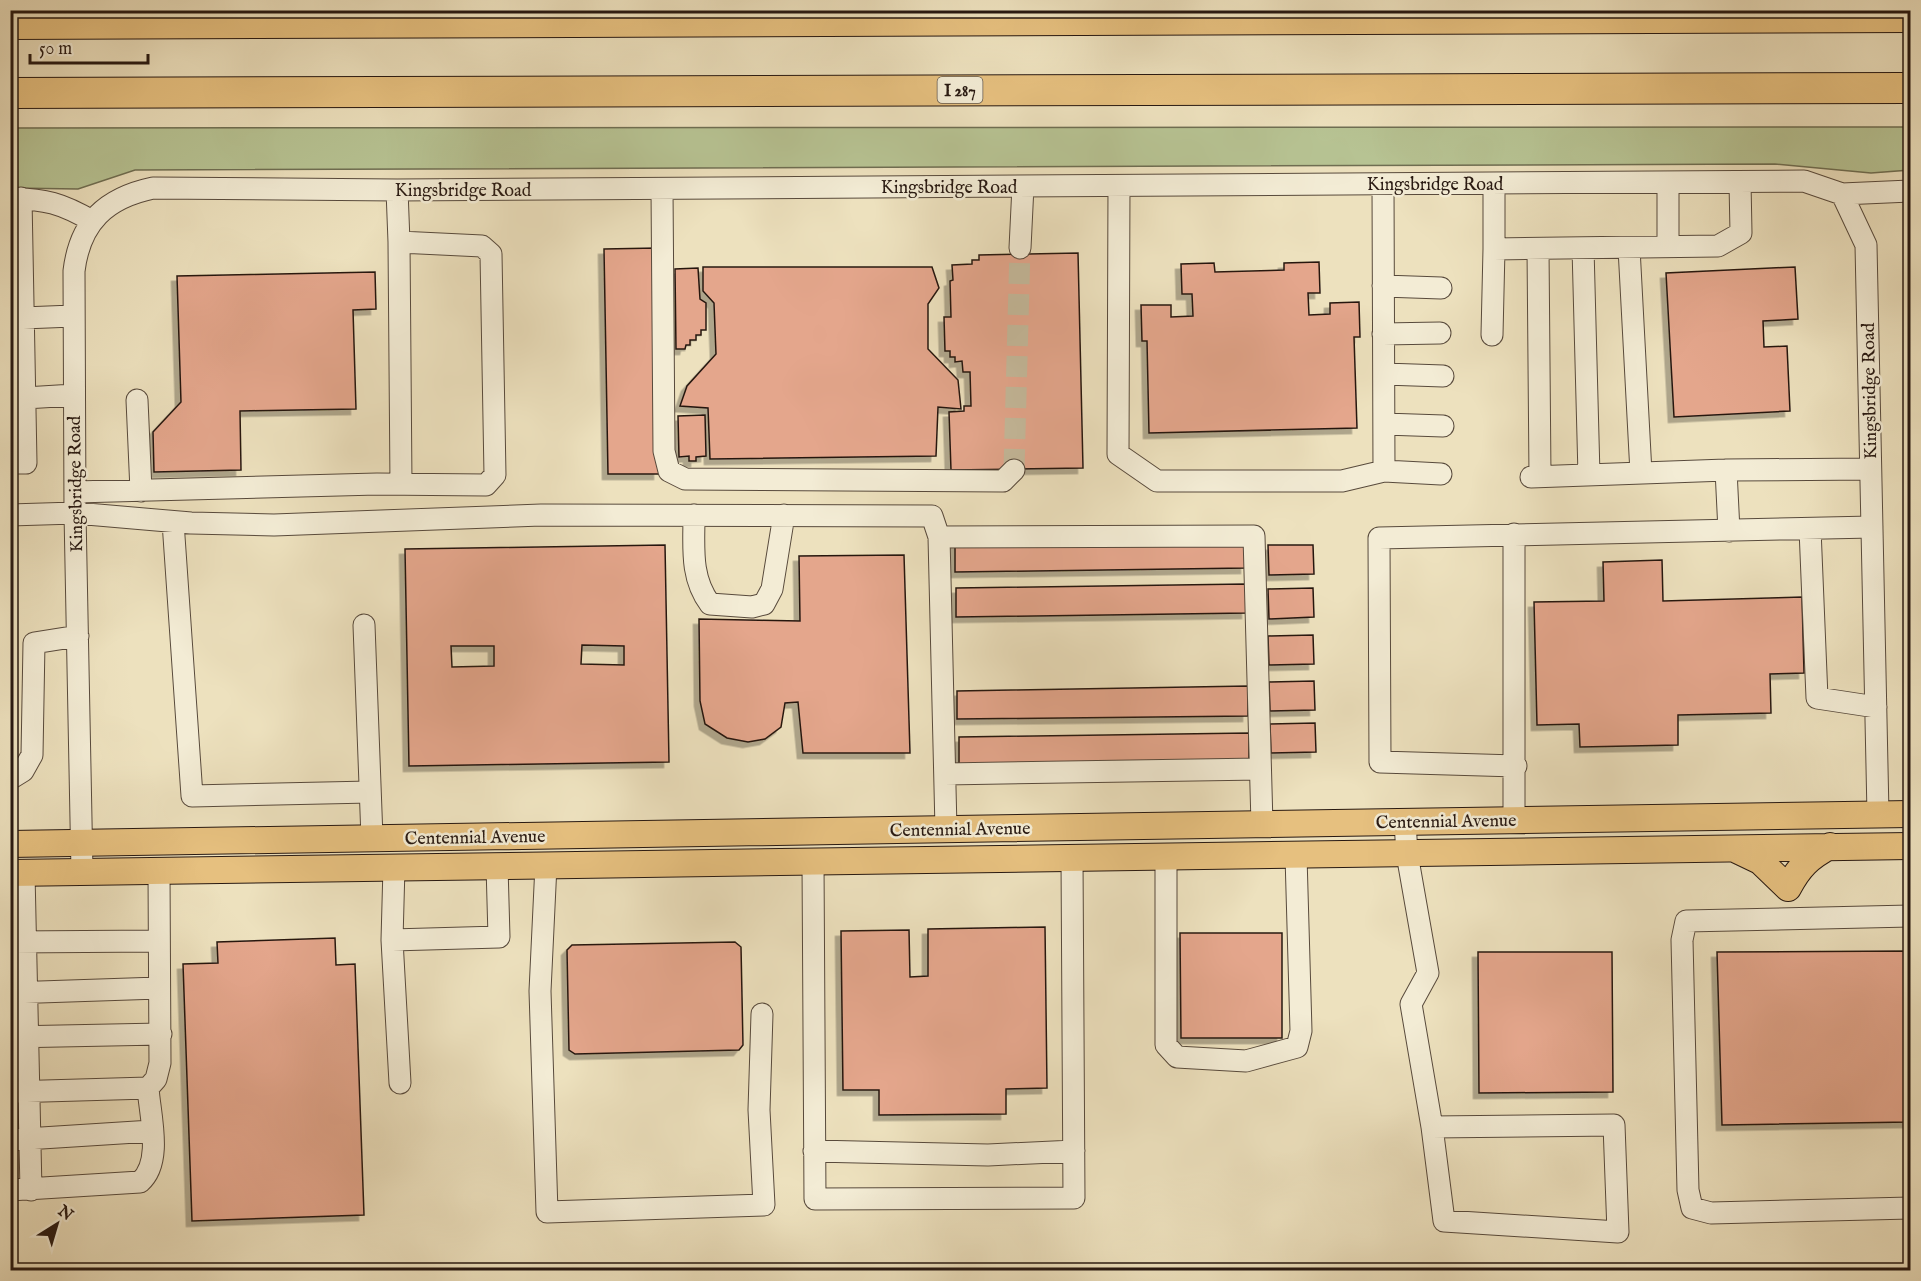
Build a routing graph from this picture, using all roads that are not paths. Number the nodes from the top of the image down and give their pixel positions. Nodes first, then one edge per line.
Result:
1 (1853, 10) edge
2 (381, 17) edge
3 (1900, 17) edge
4 (10, 24) edge
5 (1911, 88) edge
6 (10, 93) edge
7 (1668, 182) junction
8 (1740, 182) junction
9 (1494, 183) junction
10 (1383, 184) junction
11 (1023, 186) junction
12 (1119, 186) junction
13 (662, 189) junction
14 (397, 190) junction
15 (1911, 191) edge
16 (1842, 194) junction
17 (16, 198) edge
18 (93, 221) junction
19 (399, 243) junction
20 (1668, 247) junction
21 (1020, 248) tunnel mouth
22 (1583, 248) junction
23 (1629, 248) junction
24 (1494, 249) junction
25 (1538, 249) junction
26 (1383, 286) junction
27 (1441, 288) dead end
28 (73, 316) junction
29 (23, 318) junction
30 (1440, 333) dead end
31 (1383, 334) junction
32 (1492, 335) dead end
33 (1383, 374) junction
34 (1443, 376) dead end
35 (74, 395) junction
36 (136, 400) dead end
37 (20, 410) edge
38 (1384, 424) junction
39 (1443, 426) dead end
40 (10, 463) edge
41 (1870, 469) junction
42 (1014, 470) dead end
43 (1726, 470) junction
44 (1384, 471) junction
45 (1641, 473) junction
46 (1441, 474) dead end
47 (1589, 475) junction
48 (401, 484) junction
49 (141, 491) junction
50 (75, 503) junction
51 (10, 515) edge
52 (694, 515) junction
53 (784, 515) junction
54 (172, 522) junction
55 (1872, 527) junction
56 (1810, 529) junction
57 (1729, 531) junction
58 (1514, 534) junction
59 (939, 537) junction
60 (364, 625) dead end
61 (78, 636) junction
62 (1875, 707) junction
63 (1516, 766) junction
64 (1260, 769) junction
65 (945, 774) junction
66 (10, 779) edge
67 (370, 792) junction
68 (1878, 814) junction
69 (1911, 814) edge
70 (1514, 820) junction
71 (1405, 822) junction
72 (1262, 824) junction
73 (946, 829) junction
74 (372, 838) junction
75 (82, 843) junction
76 (10, 844) edge
77 (1830, 846) junction
78 (1911, 846) edge
79 (1737, 850) junction
80 (1407, 854) junction
81 (1296, 856) junction
82 (1166, 857) junction
83 (1072, 858) junction
84 (813, 862) junction
85 (546, 865) junction
86 (497, 866) junction
87 (394, 867) junction
88 (159, 871) junction
89 (82, 872) junction
90 (17, 873) edge
91 (1788, 888) junction
92 (1788, 916) junction
93 (1911, 916) edge
94 (392, 940) junction
95 (158, 941) junction
96 (18, 942) edge
97 (159, 988) junction
98 (18, 993) edge
99 (762, 1014) dead end
100 (161, 1034) junction
101 (19, 1036) edge
102 (400, 1083) dead end
103 (148, 1088) junction
104 (19, 1092) edge
105 (1432, 1127) junction
106 (152, 1131) junction
107 (20, 1140) edge
108 (814, 1151) junction
109 (1074, 1151) junction
110 (21, 1190) edge
111 (1911, 1208) edge

1 - 3 street
2 - 3 highway
2 - 4 highway
5 - 6 highway, I 287
7 - 8 street, Kingsbridge Road
7 - 9 street, Kingsbridge Road
7 - 20 street
8 - 16 street, Kingsbridge Road
8 - 20 street
9 - 10 street, Kingsbridge Road
9 - 24 street
10 - 12 street, Kingsbridge Road
10 - 26 street
11 - 12 street, Kingsbridge Road
11 - 13 street, Kingsbridge Road
11 - 21 street
12 - 44 street
13 - 14 street, Kingsbridge Road
13 - 42 street
14 - 18 street, Kingsbridge Road
14 - 19 street
15 - 16 street
16 - 41 street, Kingsbridge Road
17 - 18 street
17 - 29 street
18 - 28 street, Kingsbridge Road
19 - 48 street
19 - 48 street
20 - 23 street
22 - 23 street
22 - 25 street
22 - 47 street
23 - 45 street
24 - 25 street
24 - 32 street
25 - 47 street
26 - 27 street
26 - 31 street
28 - 29 street
28 - 35 street, Kingsbridge Road
29 - 37 street
30 - 31 street
31 - 33 street
33 - 34 street
33 - 38 street
35 - 37 street
35 - 50 street, Kingsbridge Road
36 - 49 street
37 - 40 street
38 - 39 street
38 - 44 street
41 - 43 street
41 - 55 street, Kingsbridge Road
43 - 45 street
43 - 57 street
44 - 46 street
45 - 47 street
48 - 49 street
49 - 50 street
50 - 51 street
50 - 54 street
50 - 61 street, Kingsbridge Road
52 - 53 street
52 - 53 street
52 - 54 street
53 - 59 street
54 - 67 street
55 - 56 street
55 - 62 street, Kingsbridge Road
56 - 57 street
56 - 62 street
57 - 58 street
58 - 63 street
58 - 63 street
59 - 64 street
59 - 65 street
60 - 67 street
61 - 66 street
61 - 75 street, Kingsbridge Road
62 - 68 street, Kingsbridge Road
63 - 70 street
64 - 65 street
64 - 72 street
65 - 73 street
67 - 74 street
68 - 69 main road, Centennial Avenue
68 - 70 main road, Centennial Avenue
70 - 71 main road, Centennial Avenue
71 - 72 main road, Centennial Avenue
71 - 80 street
72 - 73 main road, Centennial Avenue
73 - 74 main road, Centennial Avenue
74 - 75 main road, Centennial Avenue
75 - 76 main road, Centennial Avenue
75 - 89 street, Kingsbridge Road
77 - 78 main road, Centennial Avenue
77 - 79 main road, Centennial Avenue
77 - 91 main road
79 - 80 main road, Centennial Avenue
79 - 91 main road
80 - 81 main road, Centennial Avenue
80 - 105 street
81 - 82 main road, Centennial Avenue
81 - 82 street
82 - 83 main road, Centennial Avenue
83 - 84 main road, Centennial Avenue
83 - 109 street
84 - 85 main road, Centennial Avenue
84 - 108 street
85 - 86 main road, Centennial Avenue
85 - 99 street
86 - 87 main road, Centennial Avenue
86 - 94 street
87 - 88 main road, Centennial Avenue
87 - 94 street
88 - 89 main road, Centennial Avenue
88 - 95 street
89 - 90 main road, Centennial Avenue
90 - 96 street
91 - 92 street
92 - 93 street
92 - 111 street
94 - 102 street
95 - 96 street
95 - 97 street
96 - 98 street
97 - 98 street
97 - 100 street
98 - 101 street
100 - 101 street
100 - 103 street
101 - 104 street
103 - 104 street
103 - 106 street
104 - 107 street
105 - 105 street
106 - 107 street
106 - 110 street
107 - 110 street
108 - 109 street
108 - 109 street

